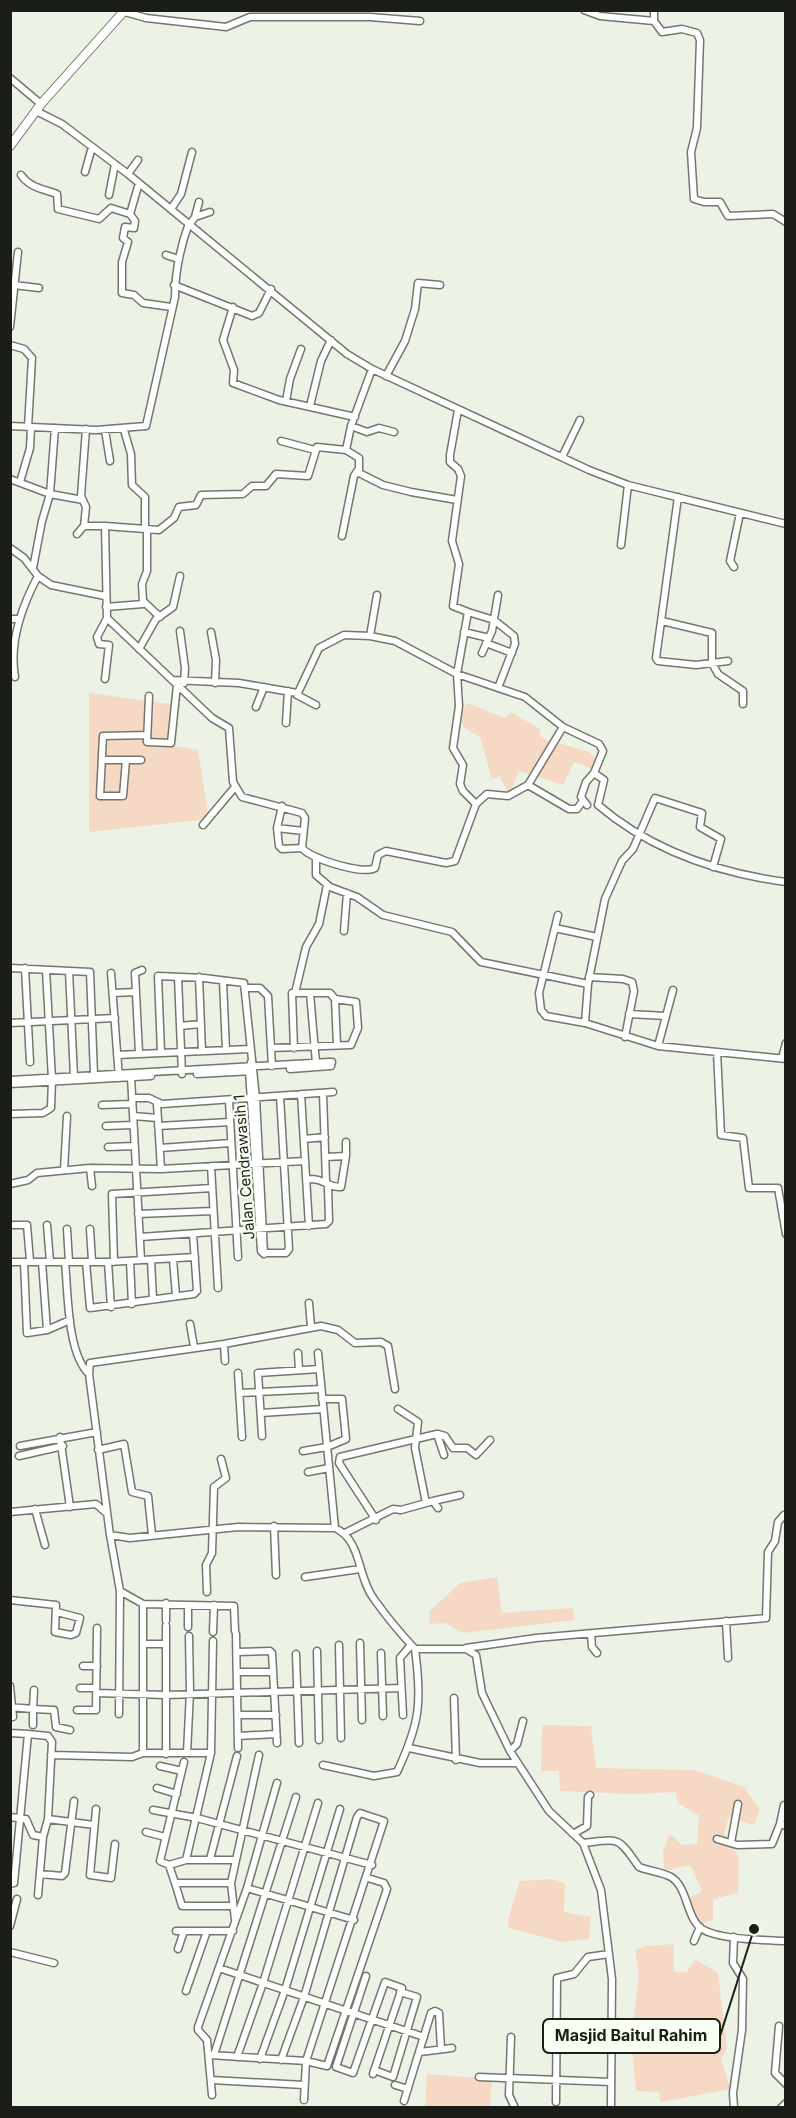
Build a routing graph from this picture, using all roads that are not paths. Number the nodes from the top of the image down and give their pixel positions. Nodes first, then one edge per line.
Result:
1 (403, 10) edge
2 (584, 10) edge
3 (654, 10) edge
4 (125, 11) edge
5 (370, 14) edge
6 (402, 19) junction
7 (420, 21) dead end
8 (654, 21) junction
9 (10, 78) edge
10 (38, 108) junction
11 (10, 146) edge
12 (92, 147) junction
13 (192, 152) dead end
14 (115, 164) junction
15 (85, 172) dead end
16 (21, 175) dead end
17 (139, 183) junction
18 (109, 195) dead end
19 (199, 202) dead end
20 (173, 205) junction
21 (210, 212) dead end
22 (130, 214) junction
23 (195, 217) junction
24 (786, 222) edge
25 (189, 224) junction
26 (18, 252) dead end
27 (166, 255) dead end
28 (178, 259) junction
29 (174, 285) junction
30 (440, 285) dead end
31 (39, 288) dead end
32 (13, 289) edge
33 (271, 289) junction
34 (171, 307) junction
35 (233, 307) junction
36 (10, 327) edge
37 (331, 340) junction
38 (10, 345) edge
39 (301, 349) dead end
40 (372, 369) junction
41 (386, 376) junction
42 (286, 401) junction
43 (310, 406) junction
44 (458, 410) junction
45 (354, 417) junction
46 (580, 420) dead end
47 (10, 426) edge
48 (351, 426) junction
49 (29, 427) junction
50 (55, 428) junction
51 (86, 429) junction
52 (105, 430) junction
53 (124, 430) junction
54 (394, 432) dead end
55 (281, 441) dead end
56 (315, 450) junction
57 (346, 450) junction
58 (562, 457) junction
59 (110, 461) dead end
60 (358, 470) junction
61 (10, 479) edge
62 (20, 482) junction
63 (628, 485) junction
64 (50, 494) junction
65 (678, 497) junction
66 (83, 500) junction
67 (457, 500) junction
68 (740, 513) junction
69 (786, 524) edge
70 (84, 526) junction
71 (105, 526) junction
72 (146, 529) junction
73 (78, 534) dead end
74 (342, 536) dead end
75 (621, 545) dead end
76 (10, 548) edge
77 (734, 567) dead end
78 (33, 568) junction
79 (38, 576) junction
80 (180, 576) dead end
81 (377, 595) dead end
82 (498, 595) dead end
83 (105, 596) junction
84 (143, 603) junction
85 (106, 607) junction
86 (468, 612) junction
87 (160, 616) junction
88 (107, 618) junction
89 (10, 619) edge
90 (20, 619) junction
91 (494, 620) junction
92 (662, 621) junction
93 (180, 631) dead end
94 (211, 632) dead end
95 (464, 632) junction
96 (370, 636) junction
97 (488, 641) junction
98 (139, 649) junction
99 (482, 653) dead end
100 (512, 653) junction
101 (728, 662) dead end
102 (712, 663) junction
103 (457, 674) junction
104 (15, 677) dead end
105 (105, 679) dead end
106 (174, 682) junction
107 (184, 682) junction
108 (215, 683) junction
109 (264, 687) junction
110 (498, 688) junction
111 (288, 691) junction
112 (297, 693) junction
113 (150, 696) dead end
114 (743, 704) dead end
115 (316, 705) dead end
116 (256, 708) dead end
117 (286, 723) dead end
118 (563, 727) junction
119 (147, 735) junction
120 (102, 760) junction
121 (126, 760) junction
122 (141, 760) dead end
123 (594, 773) junction
124 (528, 785) junction
125 (235, 787) junction
126 (476, 804) junction
127 (282, 806) junction
128 (203, 825) dead end
129 (277, 828) junction
130 (303, 831) junction
131 (641, 834) junction
132 (302, 848) junction
133 (316, 859) junction
134 (713, 867) junction
135 (786, 882) edge
136 (327, 885) junction
137 (347, 893) junction
138 (558, 915) dead end
139 (555, 928) junction
140 (344, 931) dead end
141 (597, 937) junction
142 (10, 968) edge
143 (25, 968) junction
144 (46, 970) junction
145 (142, 970) dead end
146 (69, 971) junction
147 (111, 974) dead end
148 (543, 974) junction
149 (178, 977) junction
150 (199, 977) junction
151 (223, 981) junction
152 (588, 981) junction
153 (245, 988) junction
154 (673, 990) dead end
155 (136, 992) junction
156 (113, 993) junction
157 (295, 993) junction
158 (310, 993) junction
159 (335, 999) junction
160 (629, 1014) junction
161 (666, 1016) junction
162 (114, 1018) junction
163 (93, 1020) junction
164 (71, 1021) junction
165 (50, 1022) junction
166 (10, 1023) edge
167 (27, 1023) junction
168 (585, 1023) junction
169 (201, 1024) junction
170 (180, 1026) junction
171 (625, 1037) junction
172 (786, 1043) edge
173 (337, 1045) junction
174 (658, 1046) junction
175 (315, 1047) junction
176 (271, 1048) junction
177 (294, 1048) junction
178 (250, 1049) junction
179 (226, 1050) junction
180 (202, 1051) junction
181 (160, 1052) junction
182 (181, 1052) junction
183 (717, 1052) junction
184 (139, 1053) junction
185 (117, 1055) junction
186 (784, 1059) edge
187 (30, 1062) dead end
188 (316, 1063) junction
189 (272, 1066) junction
190 (251, 1068) junction
191 (182, 1073) junction
192 (94, 1075) junction
193 (131, 1076) junction
194 (74, 1077) junction
195 (118, 1077) junction
196 (52, 1081) junction
197 (10, 1082) edge
198 (333, 1092) dead end
199 (323, 1093) junction
200 (301, 1094) junction
201 (280, 1096) junction
202 (254, 1098) junction
203 (132, 1101) junction
204 (229, 1101) junction
205 (157, 1104) junction
206 (102, 1106) dead end
207 (10, 1114) edge
208 (67, 1116) dead end
209 (133, 1116) junction
210 (158, 1122) junction
211 (230, 1122) junction
212 (133, 1125) junction
213 (106, 1126) dead end
214 (325, 1137) junction
215 (304, 1139) junction
216 (346, 1142) dead end
217 (231, 1143) junction
218 (134, 1146) junction
219 (108, 1148) dead end
220 (160, 1148) junction
221 (346, 1156) junction
222 (326, 1157) junction
223 (305, 1161) junction
224 (284, 1162) junction
225 (258, 1164) junction
226 (232, 1165) junction
227 (211, 1166) junction
228 (90, 1168) junction
229 (135, 1169) junction
230 (161, 1169) junction
231 (64, 1170) junction
232 (306, 1179) junction
233 (10, 1184) edge
234 (327, 1184) junction
235 (92, 1186) dead end
236 (212, 1188) junction
237 (137, 1192) junction
238 (213, 1211) junction
239 (138, 1214) junction
240 (10, 1225) edge
241 (47, 1225) dead end
242 (309, 1226) junction
243 (287, 1228) junction
244 (67, 1229) dead end
245 (90, 1229) dead end
246 (262, 1230) junction
247 (237, 1231) junction
248 (214, 1233) junction
249 (193, 1234) junction
250 (786, 1234) edge
251 (140, 1237) junction
252 (195, 1257) junction
253 (238, 1257) dead end
254 (173, 1259) junction
255 (141, 1260) junction
256 (151, 1260) junction
257 (130, 1261) junction
258 (10, 1262) edge
259 (27, 1262) junction
260 (42, 1262) junction
261 (50, 1262) junction
262 (67, 1262) junction
263 (89, 1262) junction
264 (111, 1262) junction
265 (218, 1288) dead end
266 (176, 1296) junction
267 (153, 1299) junction
268 (309, 1303) dead end
269 (132, 1304) junction
270 (111, 1307) junction
271 (70, 1320) junction
272 (190, 1324) dead end
273 (311, 1327) junction
274 (47, 1330) junction
275 (224, 1344) junction
276 (194, 1347) junction
277 (298, 1353) dead end
278 (318, 1353) dead end
279 (225, 1361) dead end
280 (320, 1369) junction
281 (299, 1370) junction
282 (238, 1372) dead end
283 (89, 1374) junction
284 (321, 1389) junction
285 (395, 1389) dead end
286 (240, 1393) junction
287 (259, 1393) junction
288 (322, 1399) junction
289 (323, 1409) junction
290 (398, 1409) dead end
291 (261, 1413) junction
292 (97, 1432) junction
293 (438, 1434) junction
294 (262, 1436) dead end
295 (60, 1437) junction
296 (242, 1437) dead end
297 (415, 1440) junction
298 (490, 1440) dead end
299 (20, 1446) dead end
300 (63, 1446) junction
301 (327, 1447) junction
302 (98, 1450) junction
303 (303, 1451) dead end
304 (444, 1455) dead end
305 (19, 1456) dead end
306 (221, 1459) dead end
307 (329, 1468) junction
308 (308, 1472) dead end
309 (460, 1495) dead end
310 (430, 1502) junction
311 (10, 1503) edge
312 (70, 1507) junction
313 (438, 1508) dead end
314 (35, 1509) junction
315 (11, 1512) edge
316 (106, 1512) junction
317 (784, 1515) dead end
318 (376, 1520) junction
319 (274, 1526) junction
320 (213, 1528) junction
321 (335, 1528) junction
322 (345, 1533) junction
323 (110, 1535) junction
324 (152, 1535) junction
325 (45, 1545) dead end
326 (360, 1569) junction
327 (276, 1575) dead end
328 (304, 1577) dead end
329 (120, 1591) junction
330 (207, 1592) dead end
331 (10, 1600) edge
332 (166, 1603) junction
333 (143, 1604) junction
334 (188, 1605) junction
335 (214, 1605) junction
336 (57, 1612) junction
337 (726, 1621) junction
338 (188, 1627) dead end
339 (97, 1628) dead end
340 (213, 1632) dead end
341 (591, 1634) junction
342 (189, 1636) dead end
343 (213, 1641) dead end
344 (360, 1643) dead end
345 (143, 1644) junction
346 (166, 1644) junction
347 (339, 1645) dead end
348 (413, 1647) junction
349 (466, 1648) junction
350 (317, 1651) dead end
351 (237, 1652) junction
352 (381, 1653) dead end
353 (597, 1653) dead end
354 (296, 1654) dead end
355 (728, 1658) dead end
356 (83, 1666) dead end
357 (97, 1666) junction
358 (237, 1672) junction
359 (273, 1672) junction
360 (10, 1686) edge
361 (80, 1688) dead end
362 (382, 1688) junction
363 (401, 1688) junction
364 (318, 1689) junction
365 (340, 1689) junction
366 (361, 1689) junction
367 (34, 1690) dead end
368 (96, 1690) junction
369 (274, 1691) junction
370 (190, 1692) junction
371 (213, 1692) junction
372 (237, 1692) junction
373 (297, 1692) junction
374 (119, 1694) junction
375 (143, 1694) junction
376 (166, 1695) junction
377 (454, 1698) dead end
378 (12, 1707) edge
379 (33, 1709) junction
380 (76, 1710) dead end
381 (119, 1714) dead end
382 (238, 1715) junction
383 (276, 1715) junction
384 (403, 1715) dead end
385 (383, 1716) dead end
386 (13, 1718) dead end
387 (362, 1719) dead end
388 (523, 1721) dead end
389 (33, 1725) dead end
390 (70, 1730) dead end
391 (10, 1733) edge
392 (28, 1734) junction
393 (276, 1734) junction
394 (238, 1736) junction
395 (340, 1738) dead end
396 (319, 1740) dead end
397 (277, 1743) dead end
398 (298, 1743) dead end
399 (238, 1748) dead end
400 (409, 1748) junction
401 (510, 1751) junction
402 (143, 1753) junction
403 (187, 1753) junction
404 (211, 1753) junction
405 (166, 1754) junction
406 (51, 1755) junction
407 (259, 1755) dead end
408 (237, 1756) dead end
409 (456, 1760) junction
410 (184, 1762) dead end
411 (517, 1763) junction
412 (323, 1765) dead end
413 (160, 1766) dead end
414 (182, 1771) junction
415 (277, 1783) dead end
416 (157, 1788) dead end
417 (177, 1794) junction
418 (590, 1795) dead end
419 (296, 1797) dead end
420 (74, 1801) dead end
421 (318, 1803) dead end
422 (738, 1804) dead end
423 (784, 1805) dead end
424 (96, 1809) dead end
425 (340, 1809) dead end
426 (153, 1810) dead end
427 (171, 1815) junction
428 (10, 1817) edge
429 (21, 1818) junction
430 (197, 1818) junction
431 (48, 1819) junction
432 (70, 1822) junction
433 (219, 1824) junction
434 (94, 1825) junction
435 (783, 1825) edge
436 (241, 1830) junction
437 (146, 1832) dead end
438 (573, 1834) junction
439 (263, 1836) junction
440 (43, 1837) junction
441 (165, 1837) junction
442 (717, 1839) dead end
443 (282, 1841) junction
444 (583, 1843) junction
445 (731, 1843) junction
446 (115, 1844) dead end
447 (305, 1847) junction
448 (327, 1853) junction
449 (346, 1858) junction
450 (210, 1859) junction
451 (186, 1860) junction
452 (235, 1860) junction
453 (169, 1864) junction
454 (372, 1865) junction
455 (40, 1874) junction
456 (368, 1878) junction
457 (175, 1883) junction
458 (231, 1883) junction
459 (10, 1884) edge
460 (247, 1888) junction
461 (266, 1894) junction
462 (38, 1895) dead end
463 (17, 1899) dead end
464 (289, 1900) junction
465 (233, 1906) junction
466 (310, 1907) junction
467 (329, 1913) junction
468 (354, 1920) junction
469 (235, 1922) junction
470 (10, 1926) edge
471 (700, 1927) junction
472 (176, 1931) dead end
473 (184, 1931) junction
474 (207, 1931) junction
475 (232, 1931) junction
476 (734, 1937) junction
477 (694, 1941) dead end
478 (786, 1941) edge
479 (178, 1949) dead end
480 (10, 1952) edge
481 (609, 1954) junction
482 (54, 1963) dead end
483 (219, 1968) junction
484 (240, 1976) junction
485 (366, 1976) dead end
486 (263, 1983) junction
487 (285, 1990) junction
488 (186, 1991) dead end
489 (400, 1992) junction
490 (304, 1997) junction
491 (325, 2004) junction
492 (350, 2012) junction
493 (371, 2019) junction
494 (389, 2025) junction
495 (779, 2026) dead end
496 (407, 2032) junction
497 (424, 2037) junction
498 (511, 2037) dead end
499 (452, 2048) dead end
500 (441, 2049) junction
501 (420, 2052) junction
502 (212, 2055) junction
503 (237, 2057) junction
504 (260, 2059) junction
505 (281, 2060) junction
506 (306, 2061) junction
507 (479, 2077) dead end
508 (509, 2078) junction
509 (212, 2080) junction
510 (556, 2081) junction
511 (611, 2082) junction
512 (786, 2084) edge
513 (304, 2085) junction
514 (395, 2085) dead end
515 (408, 2089) junction
516 (212, 2095) dead end
517 (304, 2100) dead end
518 (404, 2101) dead end
519 (555, 2102) dead end
520 (786, 2103) edge
521 (515, 2108) edge
522 (611, 2108) edge
523 (734, 2108) edge
524 (781, 2108) edge

1 - 6 street
2 - 8 street
3 - 8 street
4 - 5 street
4 - 10 main road
5 - 6 street
6 - 7 street
8 - 24 street
9 - 10 street
10 - 11 main road
10 - 12 street
12 - 14 street
12 - 15 street
13 - 20 street
14 - 17 street
14 - 18 street
16 - 22 street
17 - 20 street
17 - 22 street
19 - 23 street
20 - 25 street
21 - 23 street
22 - 34 street
23 - 25 street
25 - 28 street
25 - 33 street
26 - 32 street
27 - 28 street
28 - 29 street
29 - 34 street
29 - 35 street
30 - 41 street
31 - 32 street
32 - 36 street
33 - 35 street
33 - 37 street
34 - 53 street
35 - 42 street
37 - 40 street
37 - 43 street
38 - 49 street
39 - 42 street
40 - 41 street
40 - 45 street
41 - 44 street
42 - 43 street
43 - 45 street
44 - 58 street
44 - 67 street
45 - 48 street
46 - 58 street
47 - 49 street
48 - 54 street
48 - 57 street
49 - 50 street
49 - 62 street
50 - 51 street
50 - 64 street
51 - 52 street
51 - 66 street
52 - 53 street
52 - 59 street
53 - 72 street
55 - 56 street
56 - 57 street
56 - 72 street
57 - 60 street
58 - 63 street
60 - 67 street
60 - 74 street
61 - 62 street
62 - 64 street
63 - 65 street
63 - 75 street
64 - 66 street
64 - 78 street
65 - 68 street
65 - 92 street
66 - 70 street
67 - 86 street
68 - 69 street
68 - 77 street
70 - 71 street
70 - 73 street
71 - 72 street
71 - 83 street
72 - 84 street
76 - 78 street
78 - 79 street
79 - 83 street
79 - 90 street
80 - 87 street
81 - 96 street
82 - 91 street
83 - 85 street
84 - 85 street
84 - 87 street
85 - 88 street
86 - 91 street
86 - 95 street
87 - 98 street
88 - 98 street
88 - 105 street
89 - 90 street
90 - 104 street
91 - 97 street
91 - 100 street
92 - 102 street
92 - 102 street
93 - 107 street
94 - 108 street
95 - 97 street
95 - 103 street
96 - 103 street
96 - 112 street
97 - 99 street
97 - 100 street
98 - 106 street
100 - 110 street
101 - 102 street
102 - 114 street
103 - 110 street
103 - 126 street
106 - 107 street
106 - 119 street
106 - 125 street
107 - 108 street
108 - 109 street
109 - 111 street
109 - 116 street
110 - 118 street
111 - 112 street
111 - 117 street
112 - 115 street
113 - 119 street
118 - 123 street
118 - 124 street
119 - 120 street
120 - 121 street
120 - 121 street
121 - 122 street
123 - 124 street
123 - 131 street
124 - 126 street
125 - 127 street
125 - 128 street
126 - 133 street
127 - 129 street
127 - 130 street
129 - 130 street
129 - 132 street
130 - 132 street
131 - 134 street
131 - 134 street
131 - 141 street
132 - 133 street
133 - 136 street
134 - 135 street
136 - 137 street
136 - 157 street
137 - 140 street
137 - 148 street
138 - 139 street
139 - 141 street
139 - 148 street
141 - 152 street
142 - 143 street
143 - 144 street
143 - 167 street
144 - 146 street
144 - 165 street
145 - 155 street
146 - 163 street
146 - 164 street
147 - 156 street
148 - 152 street
148 - 168 street
149 - 150 street
149 - 170 street
149 - 181 street
150 - 151 street
150 - 169 street
151 - 153 street
151 - 179 street
152 - 160 street
152 - 168 street
153 - 176 street
153 - 178 street, Jalan Cendrawasih 1
154 - 161 street
155 - 156 street
155 - 184 street
156 - 162 street
157 - 158 street
157 - 177 street
158 - 159 street
158 - 175 street
159 - 173 street
159 - 173 street
160 - 161 street
160 - 171 street
161 - 174 street
162 - 163 street
162 - 185 street
163 - 164 street
163 - 192 street
164 - 165 street
164 - 194 street
165 - 167 street
165 - 196 street
166 - 167 street
167 - 187 street
168 - 171 street
169 - 170 street
169 - 180 street
170 - 182 street
171 - 174 street
172 - 186 street
173 - 175 street
174 - 183 street
175 - 177 street
175 - 188 street
176 - 177 street
176 - 189 street
178 - 179 street
178 - 190 street, Jalan Cendrawasih 1
179 - 180 street
180 - 182 street
181 - 182 street
181 - 184 street
182 - 191 street
183 - 186 street
183 - 250 street
184 - 185 street
185 - 195 street
188 - 189 street
188 - 190 street
189 - 190 street
190 - 191 street
190 - 202 street, Jalan Cendrawasih 1
191 - 193 street
192 - 194 street
192 - 195 street
193 - 195 street
193 - 203 street
194 - 196 street
195 - 196 street
196 - 197 street
196 - 207 street
198 - 199 street
199 - 200 street
199 - 214 street
200 - 201 street
200 - 215 street
201 - 202 street
201 - 224 street
202 - 204 street
202 - 225 street, Jalan Cendrawasih 1
203 - 205 street
203 - 206 street
203 - 209 street
204 - 205 street
204 - 211 street
205 - 210 street
208 - 231 street
209 - 210 street
209 - 212 street
210 - 211 street
210 - 220 street
211 - 217 street
212 - 213 street
212 - 218 street
214 - 215 street
214 - 222 street
215 - 223 street
216 - 221 street
217 - 220 street
217 - 226 street
218 - 219 street
218 - 229 street
220 - 230 street
221 - 222 street
221 - 234 street
222 - 234 street
223 - 224 street
223 - 232 street
224 - 225 street
224 - 243 street
225 - 226 street
225 - 246 street, Jalan Cendrawasih 1
226 - 227 street
226 - 247 street
227 - 230 street
227 - 236 street
228 - 229 street
228 - 231 street
228 - 235 street
229 - 230 street
229 - 237 street
231 - 233 street
232 - 234 street
232 - 242 street
234 - 242 street
236 - 237 street
236 - 238 street
237 - 239 street
237 - 264 street
238 - 239 street
238 - 248 street
239 - 251 street
240 - 259 street
241 - 261 street
242 - 243 street
243 - 246 street
243 - 246 street, Jalan Cendrawasih 1
244 - 262 street
245 - 263 street
246 - 247 street
247 - 248 street
247 - 253 street
248 - 249 street
248 - 265 street
249 - 251 street
249 - 252 street
251 - 255 street
252 - 254 street
252 - 266 street
254 - 256 street
254 - 266 street
255 - 256 street
255 - 257 street
256 - 267 street
257 - 264 street
257 - 269 street
258 - 259 street
259 - 260 street
259 - 274 street
260 - 261 street
260 - 274 street
261 - 262 street
262 - 263 street
262 - 271 street
263 - 264 street
263 - 270 street
264 - 270 street
266 - 267 street
267 - 269 street
268 - 273 street
269 - 270 street
271 - 274 street
271 - 283 street
272 - 276 street
273 - 275 street
273 - 285 street
275 - 276 street
275 - 279 street
276 - 283 street
277 - 281 street
278 - 280 street
280 - 281 street
280 - 284 street
281 - 287 street
282 - 286 street
283 - 292 street
284 - 287 street
284 - 288 street
286 - 287 street
286 - 296 street
287 - 291 street
288 - 289 street
288 - 301 street
289 - 291 street
289 - 301 street
290 - 297 street
291 - 294 street
292 - 295 street
292 - 302 street
293 - 297 street
293 - 298 street
293 - 304 street
295 - 299 street
295 - 300 street
297 - 310 street
297 - 318 street
300 - 305 street
300 - 312 street
301 - 303 street
301 - 307 street
302 - 316 street
302 - 324 street
306 - 320 street
307 - 308 street
307 - 321 street
309 - 310 street
310 - 313 street
310 - 318 street
311 - 315 street
312 - 314 street
312 - 316 street
314 - 315 street
314 - 325 street
316 - 323 street
317 - 337 street
318 - 322 street
319 - 320 street
319 - 321 street
319 - 327 street
320 - 324 street
320 - 330 street
321 - 322 street
322 - 326 street
323 - 324 street
323 - 329 street
326 - 328 street
326 - 348 street
329 - 333 street
329 - 374 street
331 - 336 street
332 - 333 street
332 - 334 street
332 - 346 street
333 - 345 street
334 - 335 street
334 - 338 street
335 - 340 street
335 - 351 street
336 - 336 street
337 - 341 street
337 - 355 street
339 - 357 street
341 - 349 street
341 - 353 street
342 - 370 street
343 - 371 street
344 - 366 street
345 - 346 street
345 - 375 street
346 - 376 street
347 - 365 street
348 - 349 street
348 - 363 street
348 - 400 street
349 - 401 street
350 - 364 street
351 - 358 street
351 - 359 street
352 - 362 street
354 - 373 street
356 - 357 street
357 - 368 street
358 - 359 street
358 - 372 street
359 - 369 street
360 - 378 street
361 - 368 street
362 - 363 street
362 - 366 street
362 - 385 street
363 - 384 street
364 - 365 street
364 - 373 street
364 - 396 street
365 - 366 street
365 - 395 street
366 - 387 street
367 - 379 street
368 - 374 street
368 - 380 street
369 - 372 street
369 - 373 street
369 - 383 street
370 - 371 street
370 - 376 street
370 - 403 street
371 - 372 street
371 - 404 street
372 - 382 street
373 - 398 street
374 - 375 street
374 - 381 street
375 - 376 street
375 - 402 street
376 - 405 street
377 - 409 street
378 - 379 street
378 - 386 street
379 - 389 street
379 - 390 street
382 - 383 street
382 - 394 street
383 - 393 street
388 - 401 street
391 - 392 street
392 - 406 street
392 - 429 street
393 - 394 street
393 - 397 street
394 - 399 street
400 - 409 street
400 - 412 street
401 - 411 street
402 - 405 street
402 - 406 street
403 - 404 street
403 - 405 street
404 - 430 street
406 - 431 street
407 - 436 street
408 - 433 street
409 - 411 street
410 - 414 street
411 - 438 street
413 - 414 street
414 - 417 street
415 - 439 street
416 - 417 street
417 - 427 street
418 - 438 street
419 - 443 street
420 - 432 street
421 - 447 street
422 - 445 street
423 - 435 street
424 - 434 street
425 - 448 street
426 - 427 street
427 - 430 street
427 - 441 street
428 - 429 street
429 - 440 street
429 - 459 street
430 - 433 street
430 - 451 street
431 - 432 street
431 - 440 street
432 - 434 street
432 - 455 street
433 - 436 street
433 - 450 street
434 - 446 street
435 - 445 street
436 - 439 street
436 - 452 street
437 - 441 street
438 - 444 street
439 - 443 street
439 - 460 street
440 - 455 street
441 - 453 street
442 - 445 street
443 - 447 street
443 - 461 street
444 - 471 street
444 - 481 street
447 - 448 street
447 - 464 street
448 - 449 street
448 - 466 street
449 - 454 street
449 - 454 street
449 - 467 street
450 - 451 street
450 - 452 street
451 - 453 street
452 - 458 street
453 - 457 street
454 - 456 street
455 - 462 street
456 - 468 street
456 - 492 street
457 - 458 street
457 - 465 street
458 - 465 street
460 - 461 street
460 - 469 street
461 - 464 street
461 - 484 street
463 - 470 street
464 - 466 street
464 - 486 street
465 - 469 street
466 - 467 street
466 - 487 street
467 - 468 street
467 - 490 street
468 - 491 street
469 - 475 street
471 - 476 street
471 - 477 street
472 - 473 street
473 - 474 street
473 - 479 street
474 - 475 street
474 - 488 street
475 - 483 street
476 - 478 street
476 - 523 street
480 - 482 street
481 - 510 street
481 - 511 street
483 - 484 street
483 - 502 street
484 - 486 street
484 - 502 street
485 - 492 street
486 - 487 street
486 - 503 street
487 - 490 street
487 - 504 street
489 - 493 street
489 - 494 street
489 - 496 street
490 - 491 street
490 - 505 street
491 - 492 street
491 - 506 street
492 - 493 street
492 - 493 street
492 - 506 street
493 - 494 street
494 - 496 street
494 - 496 street
495 - 512 street
496 - 497 street
497 - 500 street
497 - 501 street
498 - 508 street
499 - 500 street
500 - 501 street
501 - 515 street
502 - 503 street
502 - 509 street
503 - 504 street
504 - 505 street
505 - 506 street
506 - 513 street
507 - 508 street
508 - 510 street
508 - 521 street
509 - 513 street
509 - 516 street
510 - 511 street
510 - 519 street
511 - 522 street
513 - 517 street
514 - 515 street
515 - 518 street
520 - 524 street

